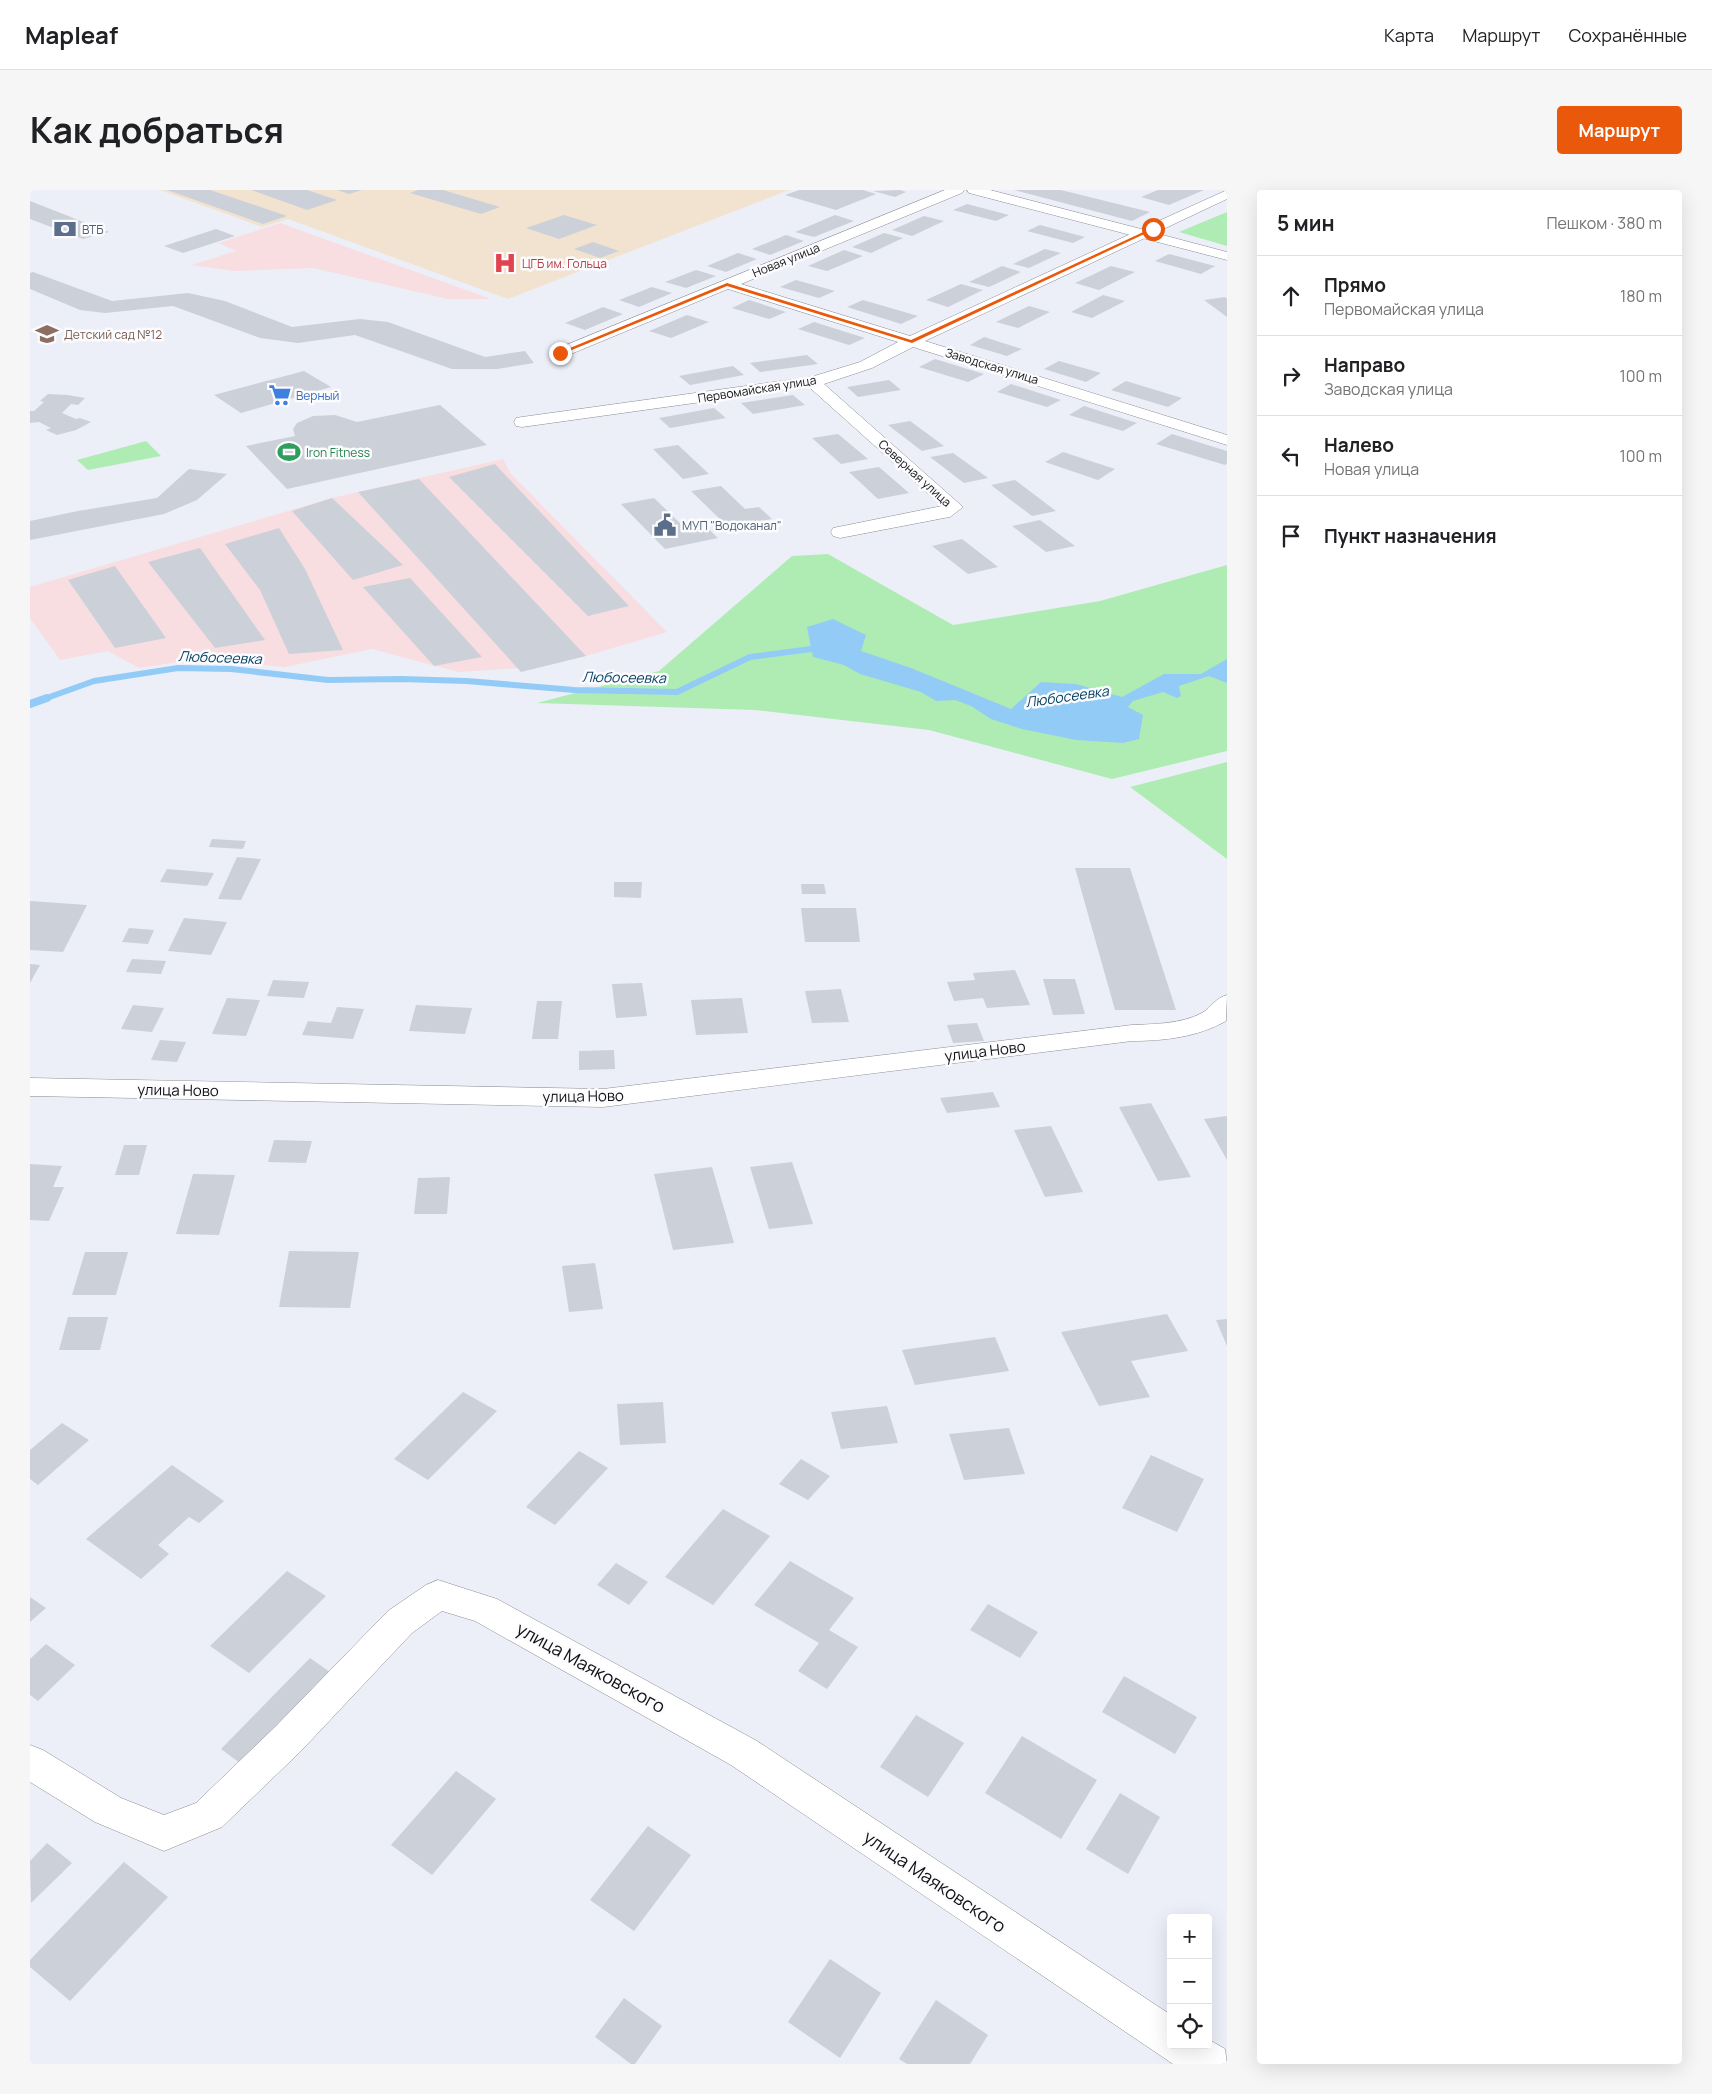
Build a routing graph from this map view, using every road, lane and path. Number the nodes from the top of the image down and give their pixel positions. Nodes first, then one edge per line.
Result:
1 (956, 190) edge
2 (974, 190) edge
3 (1227, 194) edge
4 (1142, 234) junction
5 (1227, 256) edge
6 (727, 284) junction
7 (912, 341) junction
8 (560, 353) dead end
9 (813, 382) junction
10 (522, 422) dead end
11 (1227, 440) edge
12 (840, 532) dead end
13 (1227, 1003) edge
14 (30, 1086) edge
15 (30, 1762) edge
16 (1167, 2036) edge
17 (1187, 2049) edge
18 (1210, 2064) edge

1 - 6 street, Новая улица
2 - 4 street
3 - 4 street, Первомайская улица
4 - 5 street
4 - 7 street, Первомайская улица
6 - 7 street, Заводская улица
6 - 8 street, Новая улица
7 - 9 street, Первомайская улица
7 - 11 street, Заводская улица
9 - 10 street, Первомайская улица
9 - 12 street, Северная улица
13 - 14 street, улица Ново
15 - 16 street, улица Маяковского
17 - 18 street

